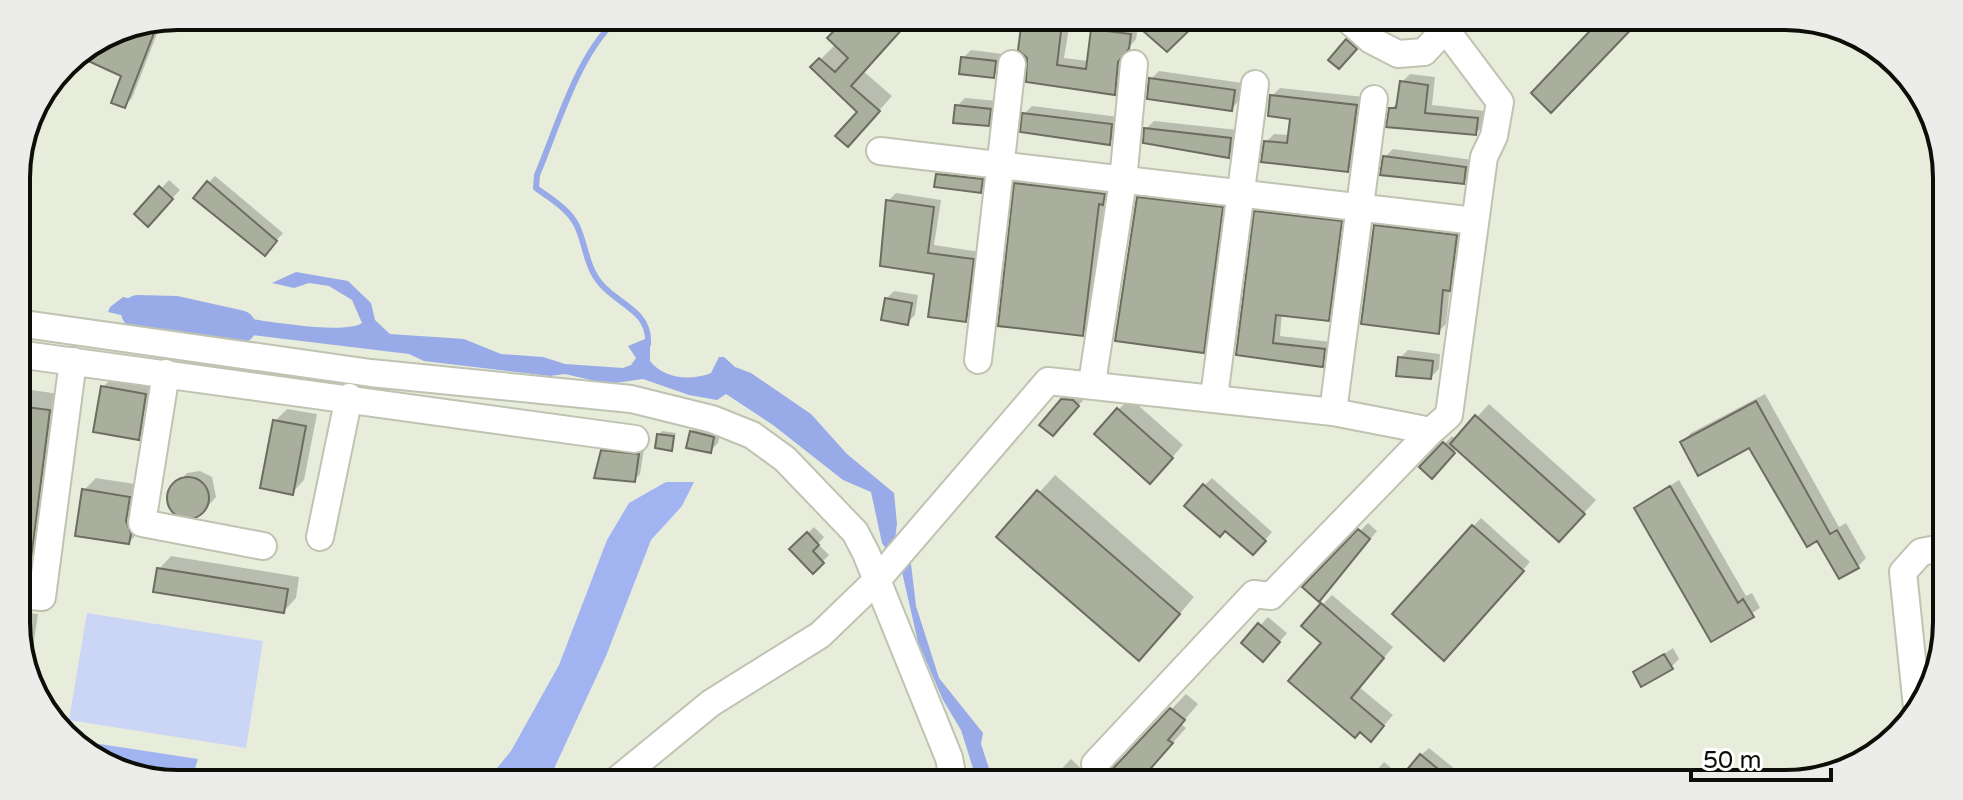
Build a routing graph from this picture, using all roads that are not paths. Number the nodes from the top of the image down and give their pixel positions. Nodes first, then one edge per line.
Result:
1 (1366, 30) edge
2 (1445, 30) edge
3 (1456, 30) edge
4 (1012, 64) dead end
5 (1134, 64) dead end
6 (1255, 84) dead end
7 (1374, 99) dead end
8 (880, 151) dead end
9 (1002, 167) junction
10 (1123, 181) junction
11 (1239, 193) junction
12 (1358, 210) junction
13 (1475, 221) junction
14 (30, 325) edge
15 (30, 356) edge
16 (978, 360) dead end
17 (73, 361) junction
18 (166, 373) junction
19 (1092, 383) junction
20 (349, 397) junction
21 (1214, 397) junction
22 (1333, 412) junction
23 (1431, 431) junction
24 (635, 439) dead end
25 (320, 537) dead end
26 (263, 546) dead end
27 (1933, 550) edge
28 (891, 563) junction
29 (30, 596) edge
30 (1915, 692) edge
31 (1095, 764) dead end
32 (629, 770) edge
33 (951, 770) edge

1 - 2 street
3 - 13 street
4 - 9 street
5 - 10 street
6 - 11 street
7 - 12 street
8 - 9 street
9 - 10 street
9 - 16 street
10 - 11 street
10 - 19 street
11 - 12 street
11 - 21 street
12 - 13 street
12 - 22 street
13 - 23 street
14 - 28 street
15 - 17 street
17 - 18 street
17 - 29 street
18 - 20 street
18 - 26 street
19 - 21 street
19 - 28 street
20 - 24 street
20 - 25 street
21 - 22 street
22 - 23 street
23 - 31 street
27 - 30 street
28 - 32 street
28 - 33 street

